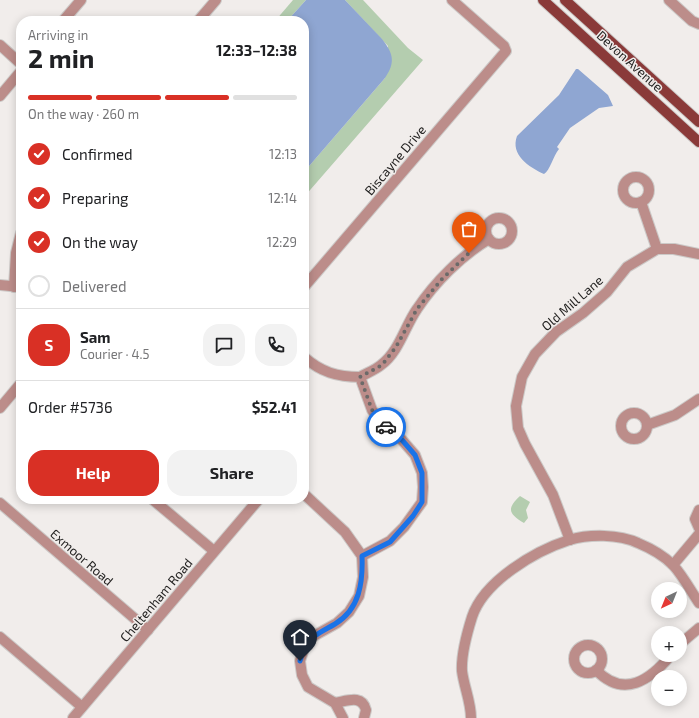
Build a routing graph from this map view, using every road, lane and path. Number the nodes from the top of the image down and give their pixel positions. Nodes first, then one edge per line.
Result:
1 (81, 0) edge
2 (216, 0) edge
3 (452, 0) edge
4 (543, 0) edge
5 (565, 0) edge
6 (669, 0) edge
7 (67, 16) edge
8 (202, 16) edge
9 (699, 24) edge
10 (0, 45) edge
11 (16, 59) edge
12 (16, 77) edge
13 (0, 96) edge
14 (699, 122) edge
15 (699, 142) edge
16 (641, 202) dead end
17 (488, 239) dead end
18 (657, 249) junction
19 (699, 254) edge
20 (309, 281) edge
21 (0, 285) edge
22 (16, 287) edge
23 (309, 361) edge
24 (360, 377) junction
25 (16, 390) edge
26 (699, 399) edge
27 (0, 408) edge
28 (647, 425) dead end
29 (309, 499) edge
30 (0, 503) edge
31 (158, 504) edge
32 (255, 504) edge
33 (699, 510) edge
34 (699, 528) edge
35 (699, 534) edge
36 (570, 540) junction
37 (214, 551) junction
38 (362, 556) junction
39 (673, 565) junction
40 (699, 603) edge
41 (699, 628) edge
42 (148, 630) junction
43 (0, 636) edge
44 (687, 638) edge
45 (664, 662) edge
46 (596, 670) dead end
47 (335, 703) junction
48 (82, 707) junction
49 (73, 718) edge
50 (343, 718) edge
51 (364, 718) edge
52 (471, 718) edge

1 - 7 street
2 - 8 street
3 - 20 street, Biscayne Drive
4 - 15 main road, Devon Avenue
5 - 14 main road, Devon Avenue
6 - 9 street
10 - 11 street
12 - 13 street
16 - 18 street
17 - 24 street
18 - 19 street
18 - 36 street, Old Mill Lane
21 - 22 street
23 - 24 street
24 - 38 street
25 - 27 street
26 - 28 street
29 - 38 street
30 - 42 street, Exmoor Road
31 - 37 street
32 - 37 street, Cheltenham Road
33 - 34 street
35 - 39 street
36 - 39 street
36 - 52 street
37 - 42 street, Cheltenham Road
38 - 47 street
39 - 40 street
41 - 44 street
42 - 48 street, Cheltenham Road
43 - 48 street
45 - 46 street
47 - 50 street
47 - 51 street
48 - 49 street, Cheltenham Road

